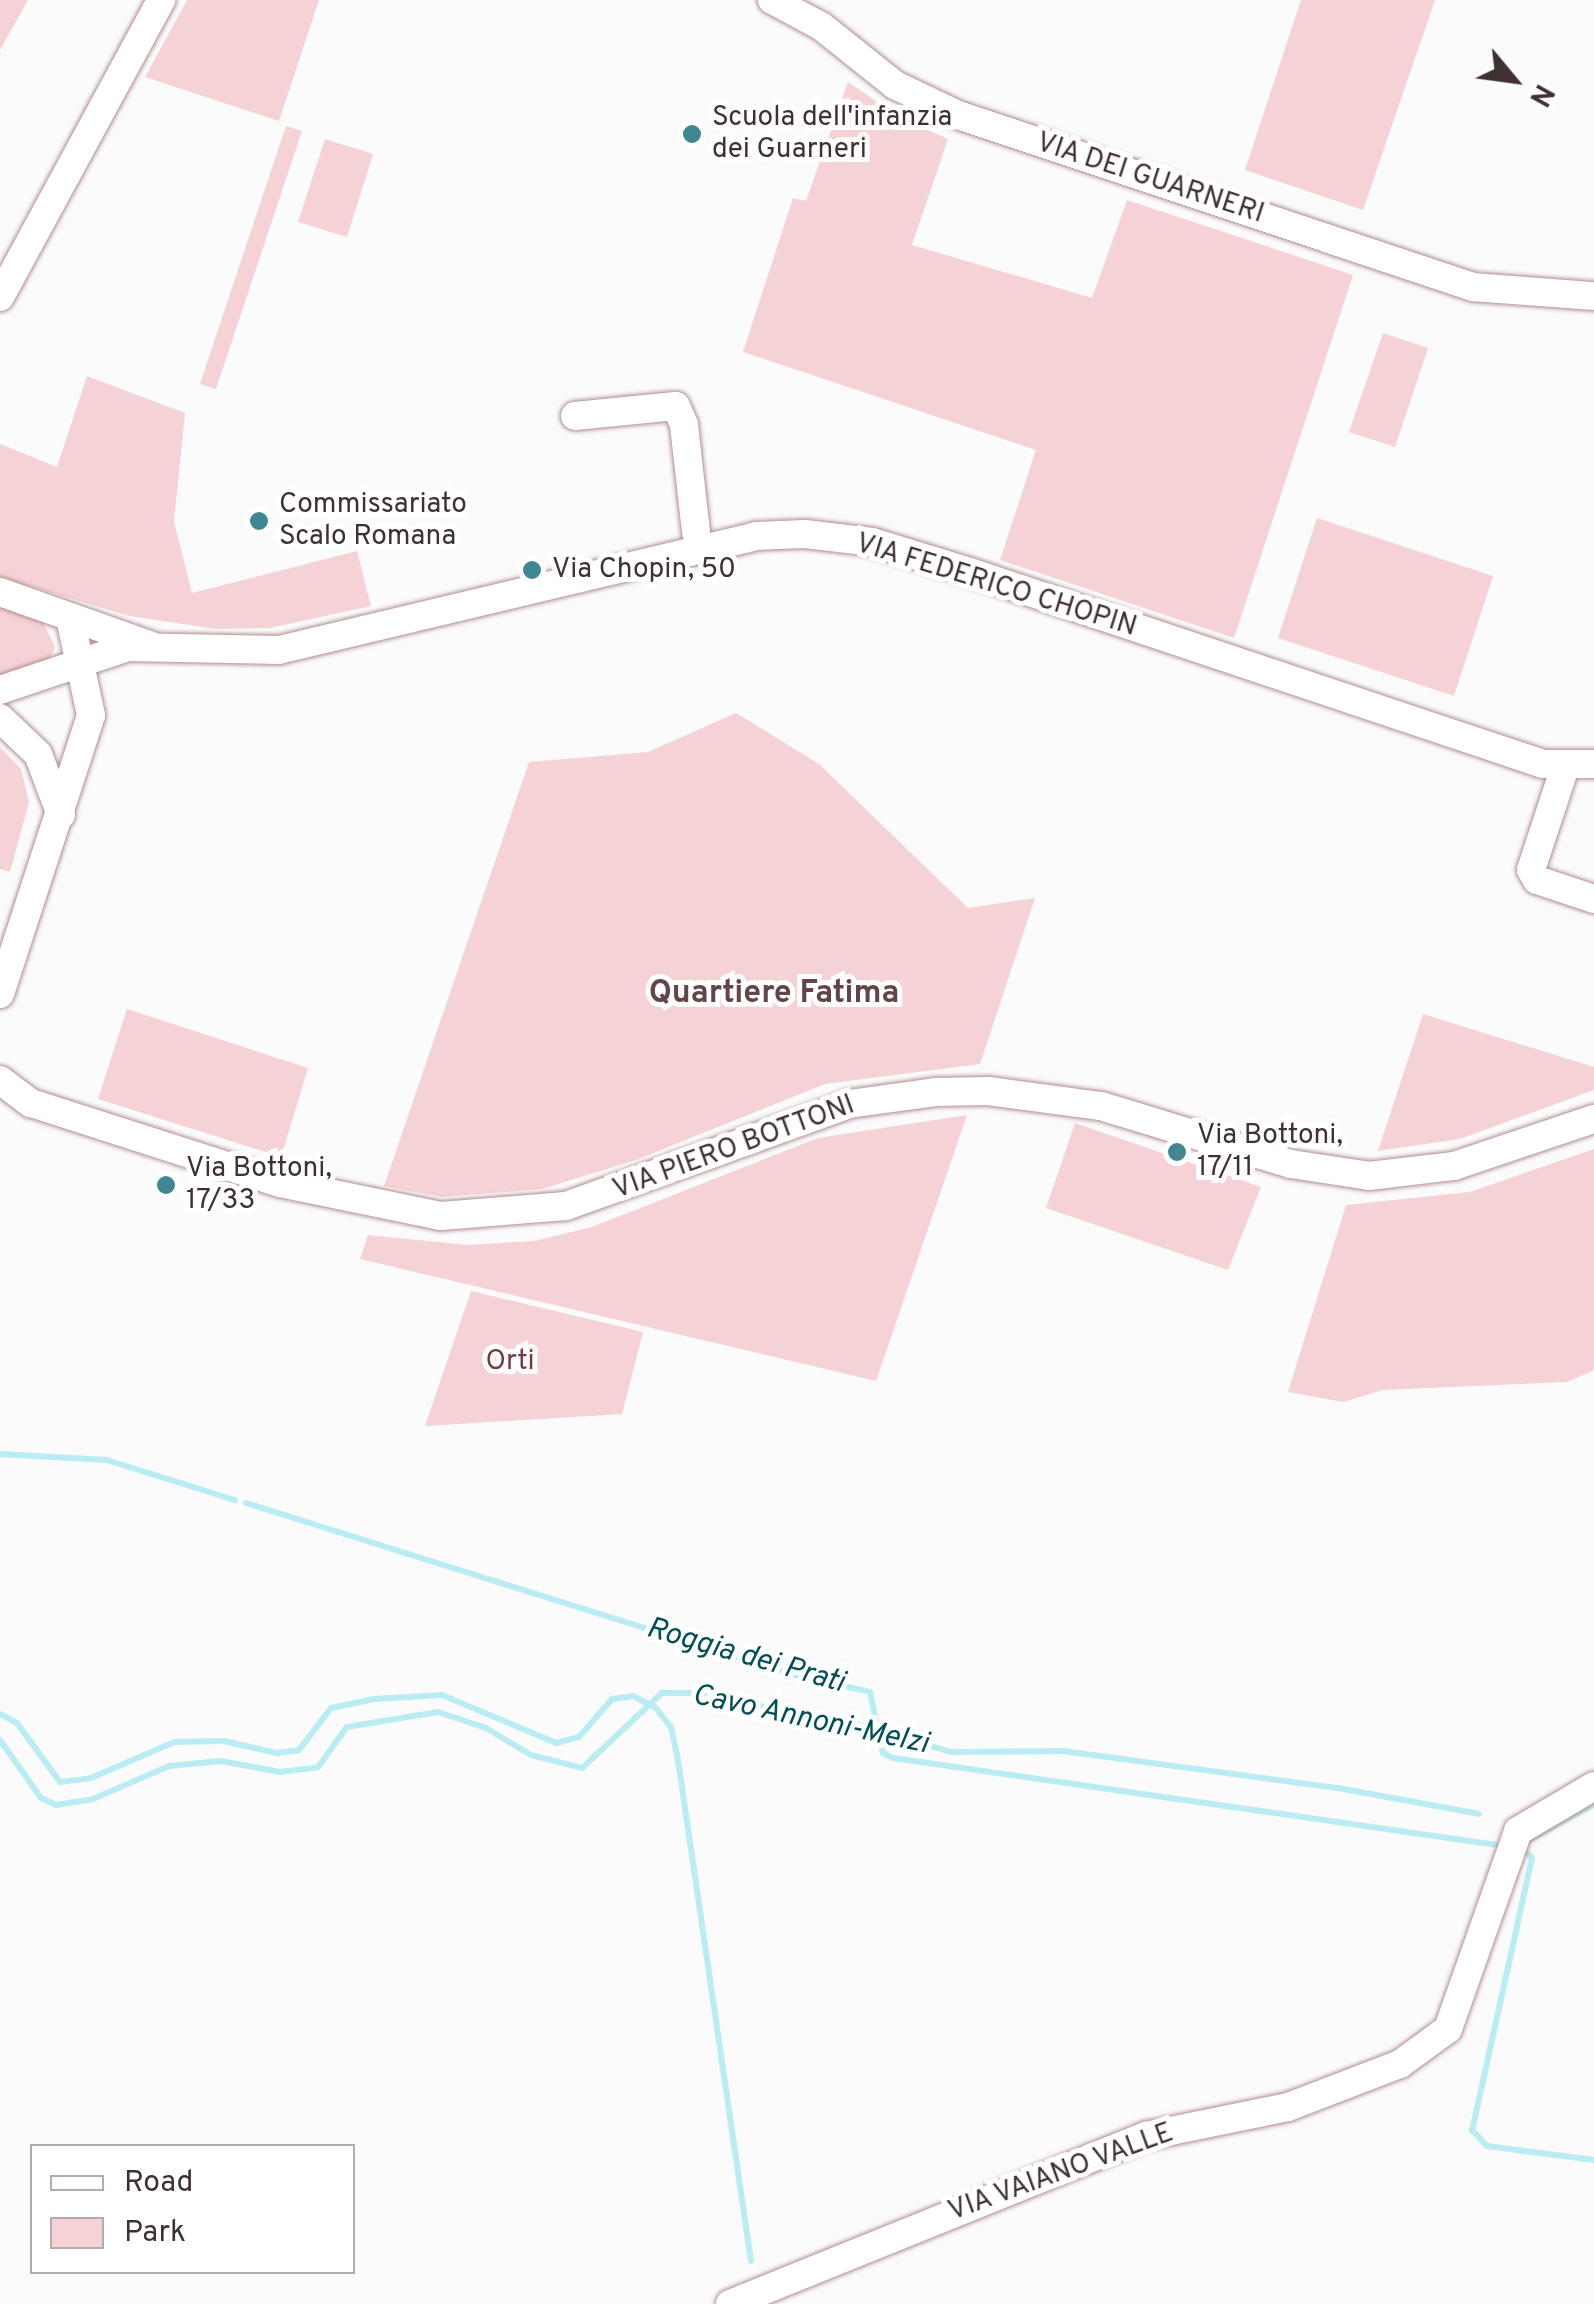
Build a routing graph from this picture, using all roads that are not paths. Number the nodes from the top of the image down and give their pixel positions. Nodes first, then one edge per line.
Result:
1 (161, 0) edge
2 (772, 0) edge
3 (1594, 277) edge
4 (1554, 291) junction
5 (1594, 296) edge
6 (0, 297) edge
7 (575, 416) dead end
8 (696, 532) dead end
9 (0, 592) edge
10 (152, 646) junction
11 (74, 650) junction
12 (0, 690) edge
13 (0, 718) edge
14 (1594, 764) edge
15 (1566, 767) junction
16 (61, 815) junction
17 (1594, 899) edge
18 (0, 994) edge
19 (0, 1080) edge
20 (1594, 1119) edge
21 (1594, 1786) edge
22 (746, 2297) edge

1 - 6 street
2 - 4 street, VIA DEI GUARNERI
3 - 4 street, VIA DEI GUARNERI
4 - 5 street, VIA DEI GUARNERI
7 - 8 street
9 - 11 street, VIA FEDERICO CHOPIN
10 - 11 street, VIA FEDERICO CHOPIN
10 - 11 street, VIA FEDERICO CHOPIN
10 - 15 street, VIA FEDERICO CHOPIN
11 - 12 street
11 - 16 street
13 - 16 street
14 - 15 street, VIA FEDERICO CHOPIN
15 - 17 street
16 - 18 street
19 - 20 street, VIA PIERO BOTTONI
21 - 22 street, VIA VAIANO VALLE

